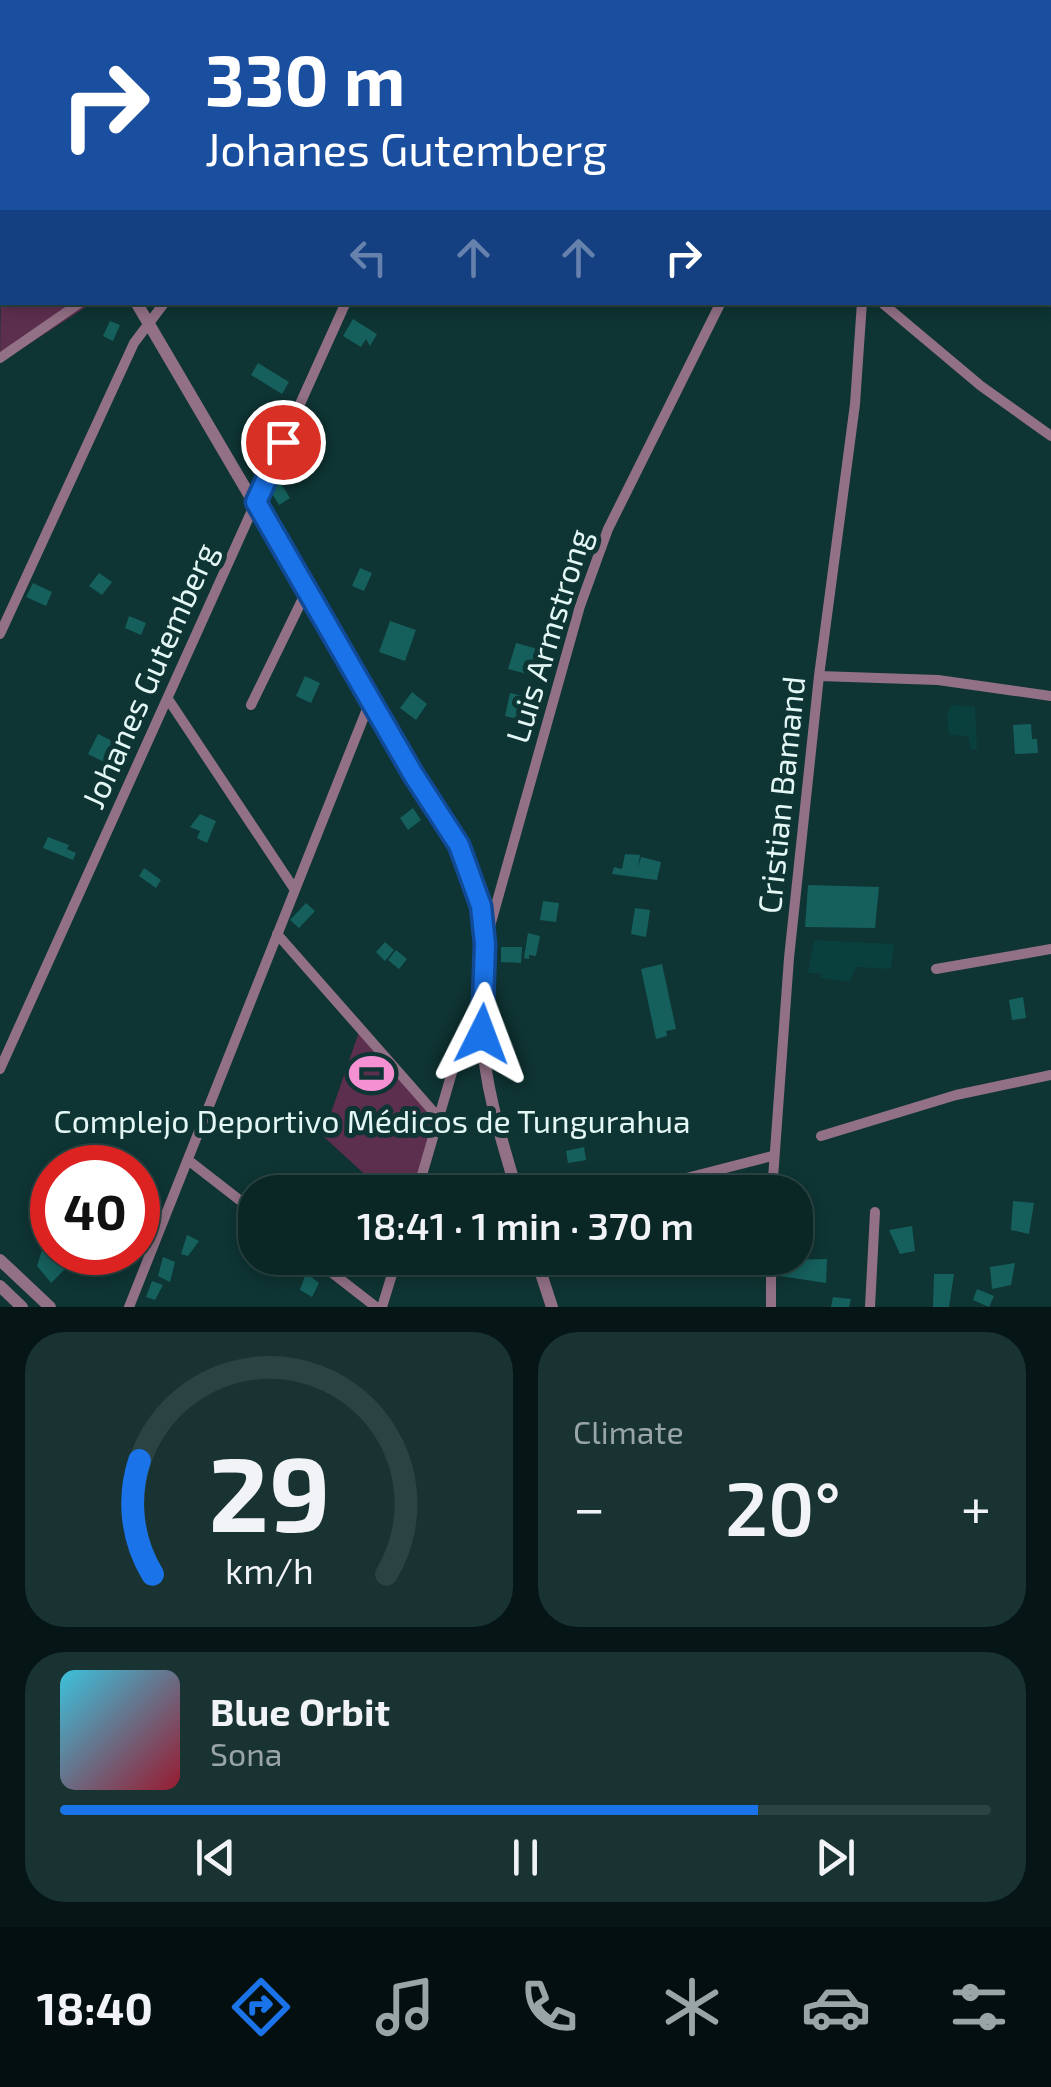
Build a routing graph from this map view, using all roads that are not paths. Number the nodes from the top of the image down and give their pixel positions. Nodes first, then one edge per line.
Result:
1 (77, 305) edge
2 (138, 305) edge
3 (163, 305) edge
4 (345, 305) edge
5 (720, 305) edge
6 (862, 305) edge
7 (886, 305) edge
8 (148, 323) junction
9 (0, 358) edge
10 (1051, 436) edge
11 (256, 502) junction
12 (307, 589) junction
13 (0, 634) edge
14 (819, 676) junction
15 (1051, 696) edge
16 (168, 698) junction
17 (371, 698) junction
18 (251, 705) dead end
19 (295, 890) junction
20 (277, 934) junction
21 (485, 944) junction
22 (1051, 948) edge
23 (936, 969) dead end
24 (482, 1034) junction
25 (0, 1070) edge
26 (1051, 1075) edge
27 (439, 1118) junction
28 (820, 1136) dead end
29 (772, 1156) junction
30 (188, 1160) junction
31 (422, 1175) edge
32 (512, 1175) edge
33 (698, 1175) edge
34 (772, 1175) edge
35 (238, 1199) edge
36 (875, 1212) dead end
37 (0, 1260) edge
38 (336, 1275) edge
39 (390, 1275) edge
40 (542, 1275) edge
41 (772, 1275) edge
42 (0, 1286) edge
43 (22, 1307) edge
44 (50, 1307) edge
45 (129, 1307) edge
46 (379, 1307) edge
47 (552, 1307) edge
48 (771, 1307) edge
49 (870, 1307) edge

1 - 9 street
2 - 8 street
3 - 8 street
4 - 11 street, Johanes Gutemberg
5 - 21 street, Luis Armstrong
6 - 14 street, Cristian Bamand
7 - 10 street
8 - 11 street
8 - 13 street
11 - 12 street
11 - 16 street, Johanes Gutemberg
12 - 17 street
12 - 18 street
14 - 15 street
14 - 29 street, Cristian Bamand
16 - 19 street
16 - 25 street, Johanes Gutemberg
17 - 19 street
17 - 21 street
19 - 20 street
20 - 27 street
20 - 30 street
21 - 24 street
22 - 23 street
24 - 27 street
24 - 32 street
26 - 28 street
27 - 31 street
29 - 33 street
29 - 34 street, Cristian Bamand
30 - 35 street
30 - 45 street
36 - 49 street
37 - 44 street
38 - 46 street
39 - 46 street
40 - 47 street
41 - 48 street
42 - 43 street

